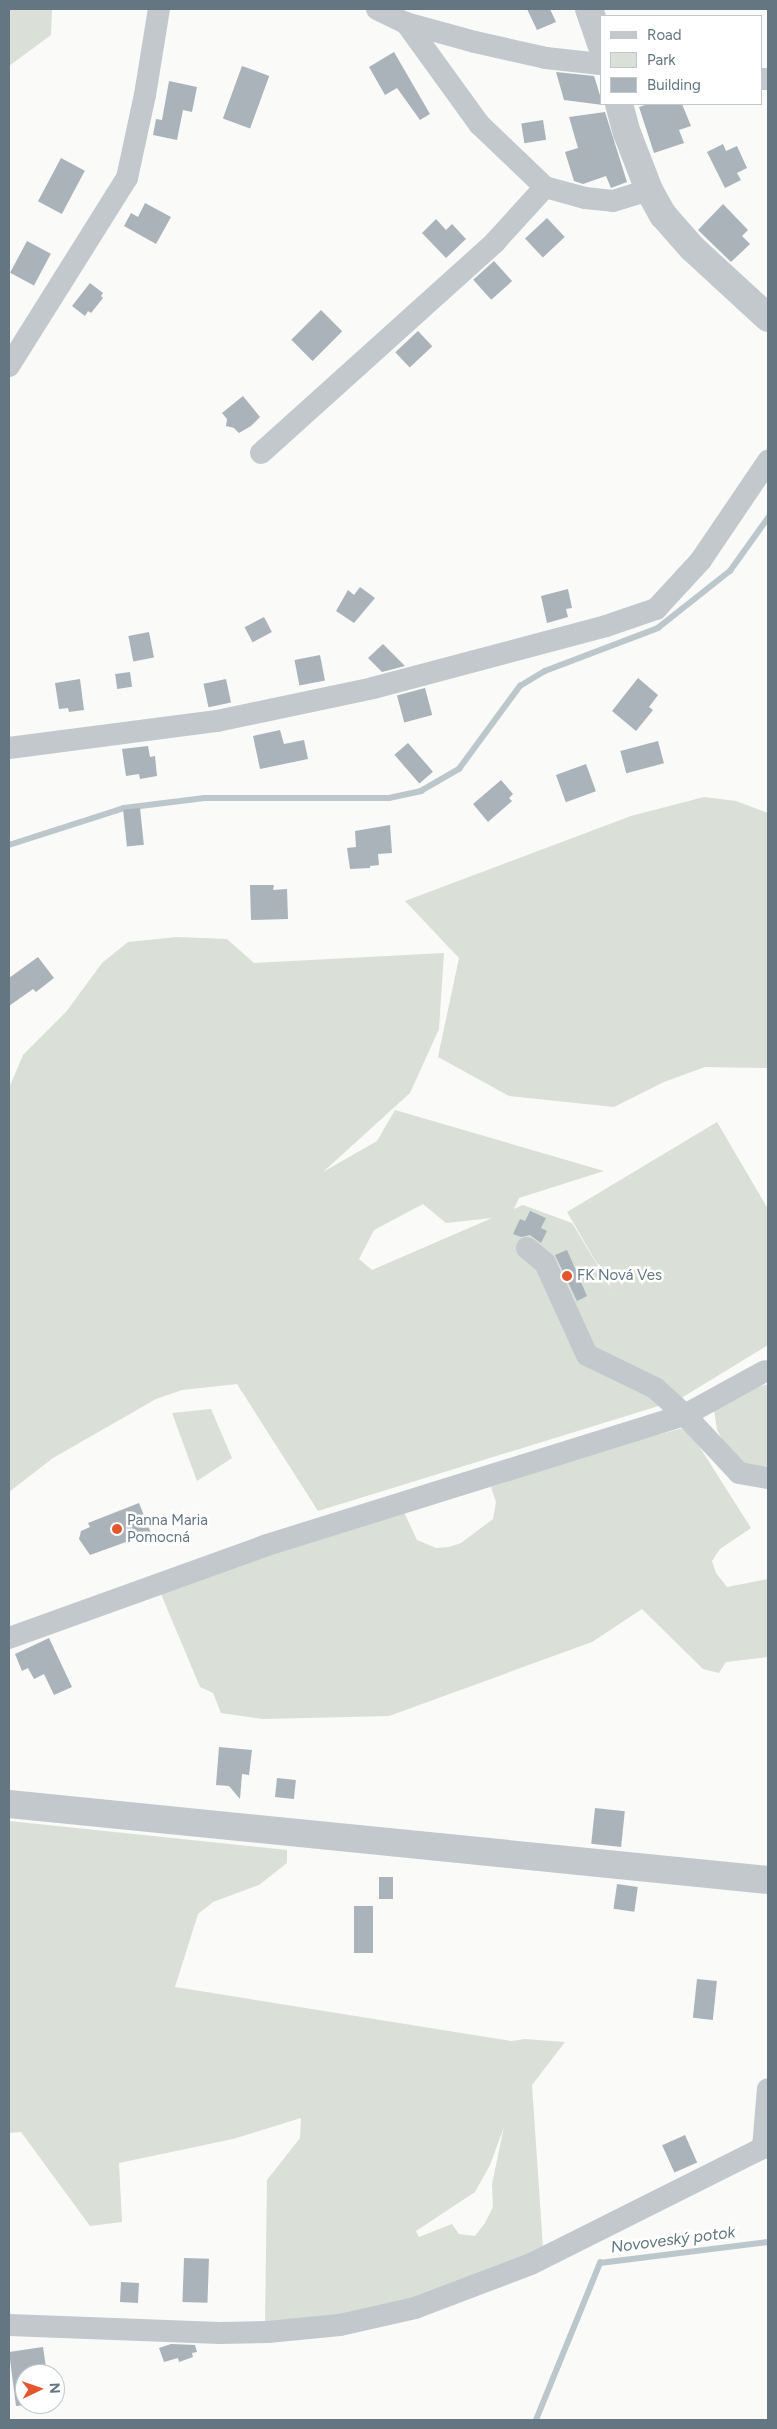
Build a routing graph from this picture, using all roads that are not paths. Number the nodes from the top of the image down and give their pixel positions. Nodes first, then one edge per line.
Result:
1 (158, 9) edge
2 (377, 9) edge
3 (589, 9) edge
4 (406, 23) junction
5 (600, 41) edge
6 (600, 64) edge
7 (619, 105) edge
8 (545, 187) junction
9 (648, 190) junction
10 (768, 318) edge
11 (9, 366) edge
12 (261, 453) dead end
13 (768, 461) edge
14 (9, 748) edge
15 (527, 1248) dead end
16 (765, 1371) dead end
17 (685, 1415) junction
18 (768, 1478) edge
19 (9, 1638) edge
20 (9, 1804) edge
21 (768, 1880) edge
22 (768, 2089) edge
23 (766, 2148) edge
24 (9, 2325) edge

1 - 11 street
2 - 4 street
3 - 5 street
4 - 6 street
4 - 8 street
7 - 9 street
8 - 9 street
8 - 12 street
9 - 10 street
13 - 14 street
15 - 17 street
16 - 17 street
17 - 18 street
17 - 19 street
20 - 21 street
22 - 23 street
23 - 24 street

